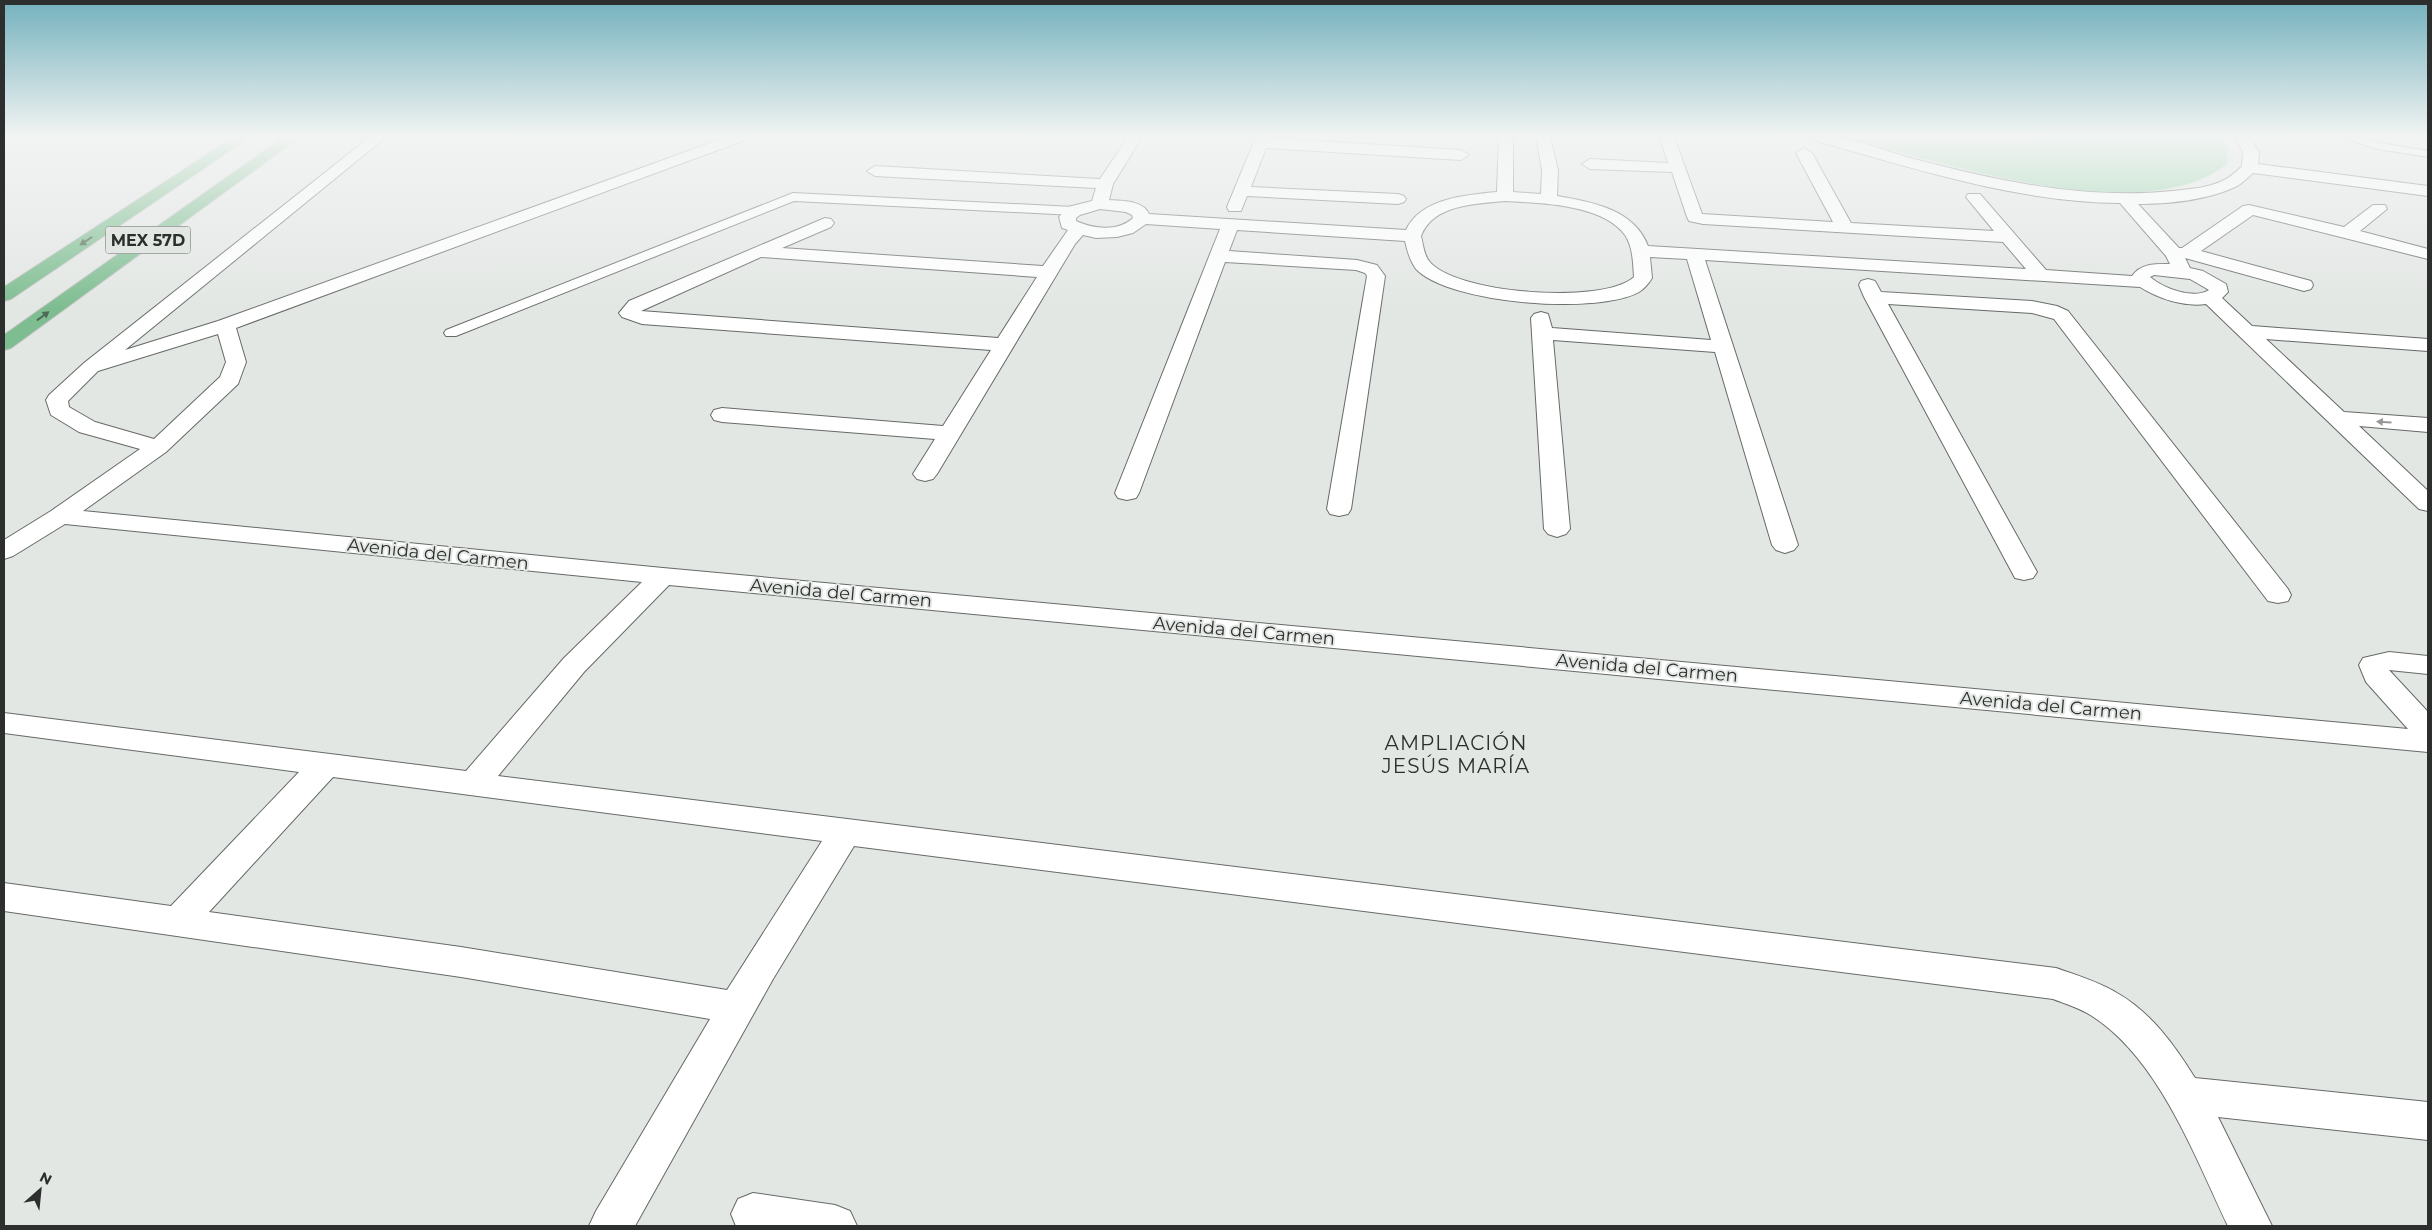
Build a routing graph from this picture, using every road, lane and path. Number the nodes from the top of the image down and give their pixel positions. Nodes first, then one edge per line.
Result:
1 (155, 194) edge
2 (212, 194) edge
3 (306, 194) edge
4 (582, 194) edge
5 (1102, 194) edge
6 (1240, 194) edge
7 (1308, 194) edge
8 (1549, 194) edge
9 (1687, 194) edge
10 (1827, 194) edge
11 (2081, 194) edge
12 (2186, 194) edge
13 (1504, 196) joint
14 (1974, 197) dead end
15 (1398, 199) dead end
16 (1549, 199) junction
17 (2125, 199) junction
18 (1099, 204) junction
19 (2379, 208) dead end
20 (1233, 216) junction
21 (1142, 219) junction
22 (1076, 220) junction
23 (825, 223) dead end
24 (1845, 228) junction
25 (2347, 233) junction
26 (1412, 236) junction
27 (2008, 237) junction
28 (758, 251) junction
29 (1642, 251) junction
30 (1694, 254) junction
31 (2181, 254) junction
32 (2428, 254) edge
33 (1218, 256) junction
34 (1856, 264) junction
35 (1049, 272) junction
36 (2184, 272) junction
37 (2041, 276) junction
38 (2143, 282) junction
39 (2304, 285) dead end
40 (4, 295) edge
41 (1874, 297) junction
42 (2210, 298) junction
43 (225, 326) junction
44 (2249, 332) junction
45 (451, 333) dead end
46 (4, 344) edge
47 (2428, 344) edge
48 (1005, 345) junction
49 (1723, 347) junction
50 (91, 367) junction
51 (722, 415) dead end
52 (2339, 418) junction
53 (2428, 425) edge
54 (950, 433) junction
55 (158, 447) junction
56 (925, 474) dead end
57 (1127, 493) dead end
58 (2428, 504) edge
59 (1339, 509) dead end
60 (60, 516) junction
61 (1557, 529) dead end
62 (1785, 545) dead end
63 (4, 551) edge
64 (2024, 572) dead end
65 (663, 576) junction
66 (2278, 595) dead end
67 (2428, 665) edge
68 (4, 722) edge
69 (2428, 731) edge
70 (2428, 741) edge
71 (324, 766) junction
72 (475, 782) junction
73 (844, 832) junction
74 (4, 897) edge
75 (178, 922) junction
76 (738, 1008) junction
77 (2184, 1095) junction
78 (2428, 1121) edge
79 (753, 1214) dead end
80 (611, 1226) edge
81 (835, 1226) edge
82 (2250, 1226) edge

1 -> 40 highway, MEX 57D
46 -> 2 highway, MEX 57D
3 - 50 street
4 - 43 street
5 - 18 street
6 - 20 street
7 - 15 street
8 - 16 street
9 - 24 street
10 - 24 street
11 - 17 street
12 - 17 street
13 - 16 street
13 - 26 street
14 - 27 street
16 - 29 street
17 - 31 street
18 - 21 street
18 - 22 street
19 - 25 street
20 - 21 street
20 - 26 street
20 - 33 street
21 - 22 street
22 - 35 street
22 - 45 lane
23 - 28 street
24 - 27 street
25 - 31 street
25 - 32 street
26 - 29 street
27 - 37 street
28 - 35 street
28 - 48 street
29 - 30 street
30 - 34 street
30 - 49 street
31 - 36 street
31 - 39 street
33 - 57 street
33 - 59 street
34 - 37 street
34 - 41 street
35 - 48 street
36 - 38 street
36 - 42 street
37 - 38 street
38 - 42 street
41 - 64 street
41 - 66 street
42 - 44 street
43 - 50 street
43 - 55 street
44 - 47 street
44 - 52 street
48 - 54 street
49 - 61 street
49 - 62 street
50 - 55 street
51 - 54 street
53 -> 52 street
52 - 58 street
54 - 56 street
55 - 60 street
60 - 63 street
60 - 65 street, Avenida del Carmen
65 - 70 street, Avenida del Carmen
65 - 72 street
67 - 69 street
68 - 71 street
71 - 72 street
71 - 75 street
72 - 73 street
73 - 76 street
73 - 77 street
74 - 75 street
75 - 76 street
76 - 80 street
77 - 78 street
77 - 82 street
79 - 81 street

